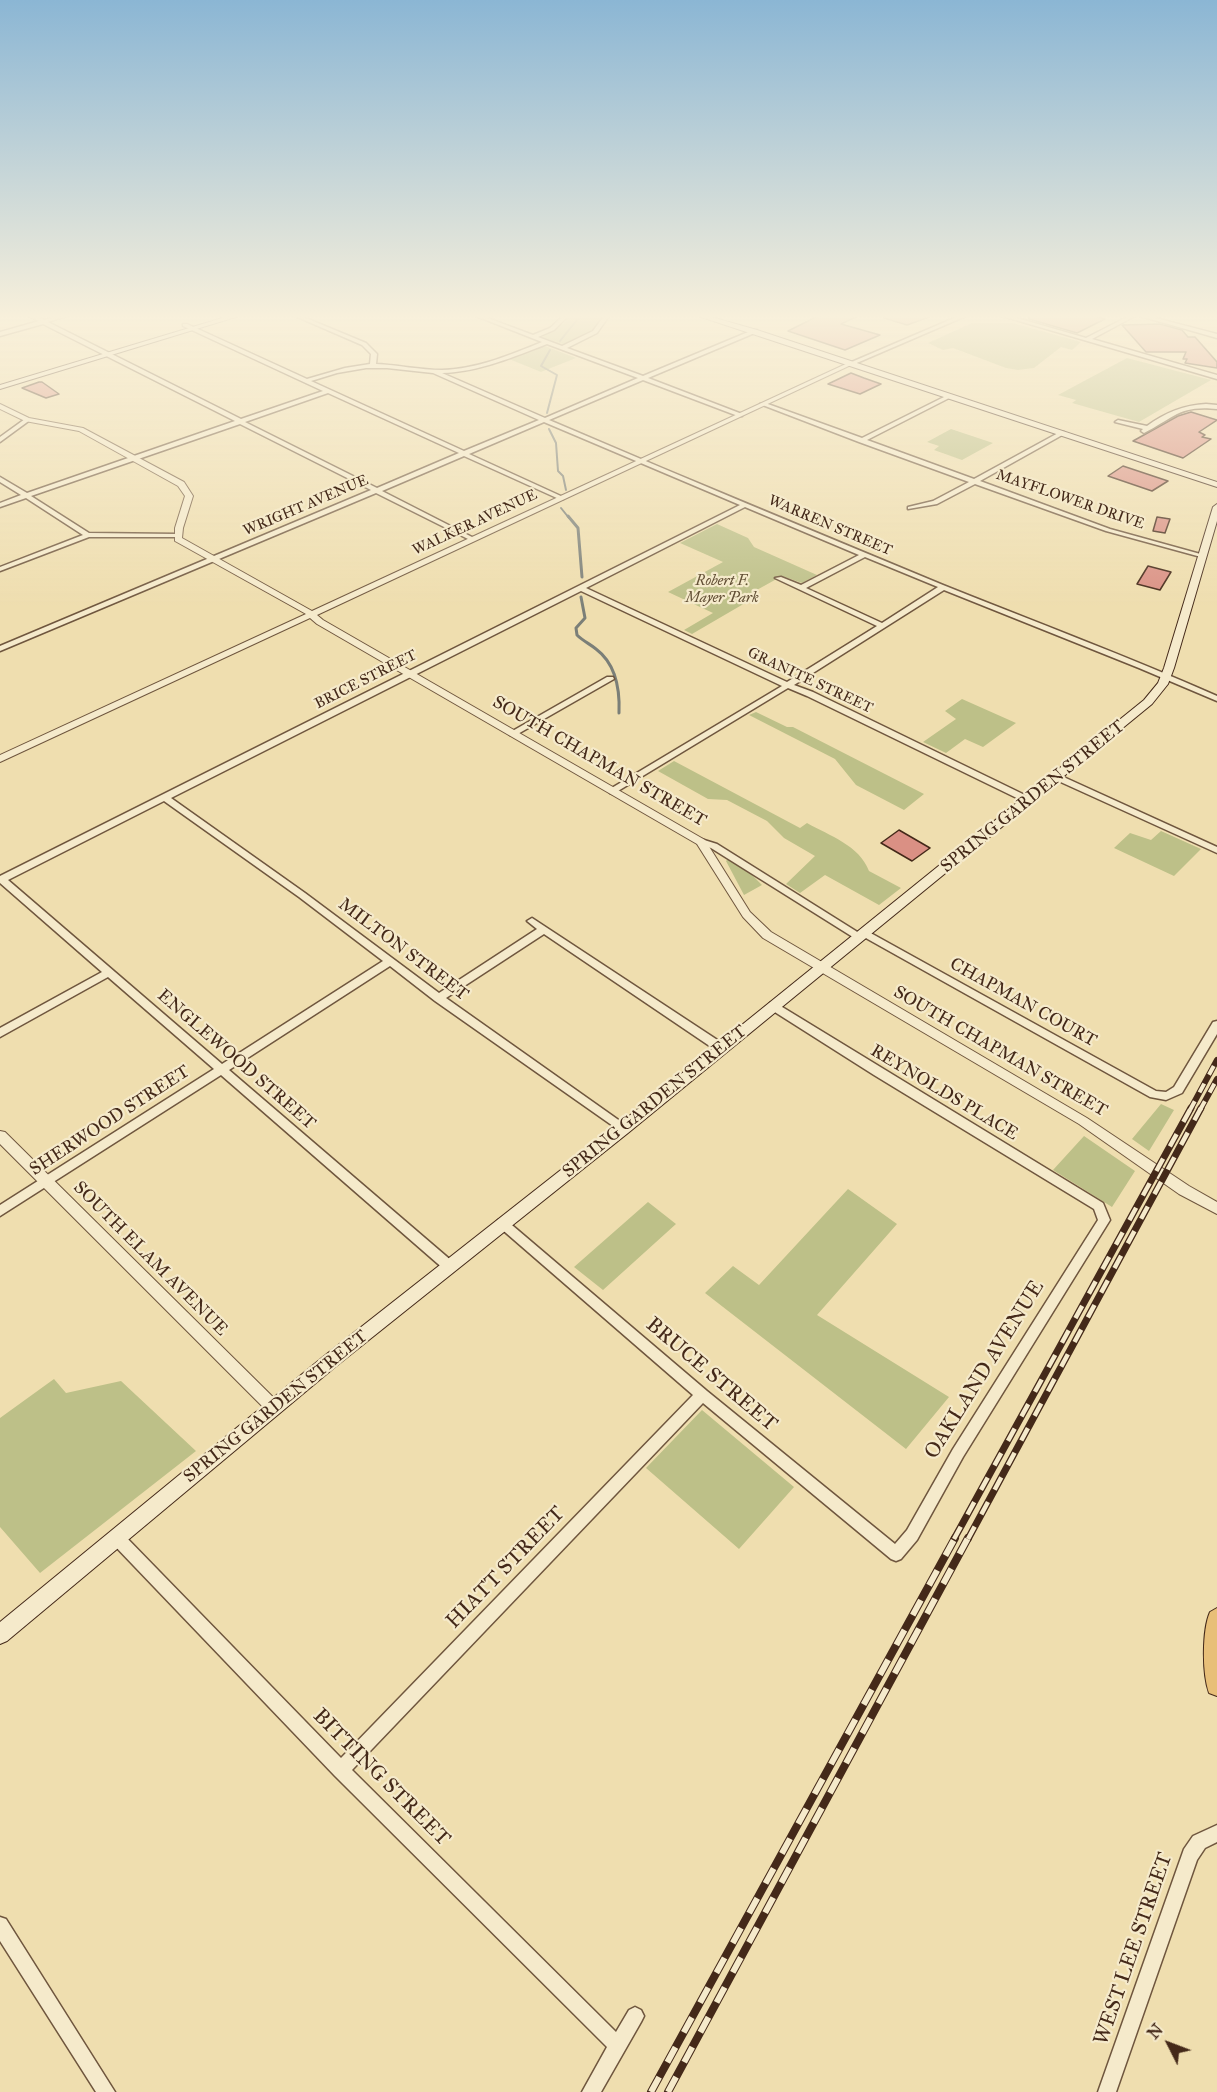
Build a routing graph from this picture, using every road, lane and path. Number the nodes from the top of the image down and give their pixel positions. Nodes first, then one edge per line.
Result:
1 (15, 414) edge
2 (222, 414) edge
3 (263, 414) edge
4 (378, 414) edge
5 (530, 414) edge
6 (559, 414) edge
7 (736, 414) edge
8 (743, 414) edge
9 (786, 414) edge
10 (915, 414) edge
11 (1003, 414) edge
12 (1167, 414) edge
13 (740, 415) junction
14 (27, 420) junction
15 (544, 420) junction
16 (239, 422) junction
17 (1119, 422) dead end
18 (1062, 433) junction
19 (0, 440) edge
20 (861, 441) junction
21 (464, 453) junction
22 (135, 458) junction
23 (640, 461) junction
24 (0, 479) edge
25 (975, 482) junction
26 (1217, 485) edge
27 (376, 491) junction
28 (25, 496) junction
29 (561, 498) junction
30 (0, 505) edge
31 (745, 505) junction
32 (1217, 507) edge
33 (910, 508) dead end
34 (88, 535) junction
35 (177, 536) junction
36 (472, 539) junction
37 (864, 555) junction
38 (1202, 555) junction
39 (214, 559) junction
40 (0, 569) edge
41 (779, 578) dead end
42 (943, 587) junction
43 (580, 588) junction
44 (801, 588) junction
45 (312, 614) junction
46 (881, 625) junction
47 (0, 649) edge
48 (409, 672) junction
49 (1166, 677) junction
50 (610, 679) dead end
51 (787, 684) junction
52 (1217, 699) edge
53 (513, 733) junction
54 (0, 759) edge
55 (1056, 777) junction
56 (613, 791) junction
57 (164, 797) junction
58 (1028, 800) junction
59 (701, 842) junction
60 (1217, 850) edge
61 (1, 880) edge
62 (532, 921) dead end
63 (544, 929) junction
64 (862, 935) junction
65 (390, 961) junction
66 (821, 968) junction
67 (109, 972) junction
68 (439, 998) junction
69 (774, 1006) junction
70 (1217, 1025) edge
71 (0, 1033) edge
72 (722, 1048) junction
73 (221, 1069) junction
74 (623, 1129) junction
75 (0, 1136) edge
76 (46, 1183) junction
77 (1099, 1206) joint
78 (1217, 1209) edge
79 (0, 1212) edge
80 (502, 1223) junction
81 (449, 1266) junction
82 (702, 1395) junction
83 (274, 1408) junction
84 (117, 1538) junction
85 (896, 1554) joint
86 (1217, 1619) edge
87 (1217, 1628) edge
88 (0, 1634) edge
89 (1217, 1685) edge
90 (341, 1770) junction
91 (1217, 1833) edge
92 (0, 1925) edge
93 (635, 2016) dead end
94 (617, 2045) junction
95 (106, 2092) edge
96 (591, 2092) edge
97 (1107, 2092) edge

1 - 14 street
2 - 16 street
3 - 16 street
4 - 21 street
5 - 15 street, WARREN STREET
6 - 15 street, WRIGHT AVENUE
7 - 13 street
8 - 13 street, WALKER AVENUE
9 - 20 street, MAYFLOWER DRIVE
10 - 20 street
11 - 18 main road
12 - 17 street
13 - 23 street, WALKER AVENUE
14 - 19 street
14 - 22 street
15 - 21 street, WRIGHT AVENUE
15 - 23 street, WARREN STREET
16 - 22 street
16 - 27 street
18 - 25 street
18 - 26 main road
20 - 25 street, MAYFLOWER DRIVE
21 - 27 street, WRIGHT AVENUE
21 - 29 street
22 - 28 street
22 - 35 street
23 - 29 street, WALKER AVENUE
23 - 31 street, WARREN STREET
24 - 28 street
25 - 33 street
25 - 38 street, MAYFLOWER DRIVE
27 - 36 street
27 - 39 street, WRIGHT AVENUE
28 - 30 street
28 - 34 street
29 - 36 street, WALKER AVENUE
31 - 37 street, WARREN STREET
31 - 43 street, BRICE STREET
32 - 38 main road, SPRING GARDEN STREET
34 - 35 street
34 - 40 street
35 - 39 street, SOUTH CHAPMAN STREET
36 - 45 street, WALKER AVENUE
37 - 42 street, WARREN STREET
37 - 44 street
38 - 49 main road, SPRING GARDEN STREET
39 - 45 street, SOUTH CHAPMAN STREET
39 - 47 street, WRIGHT AVENUE
41 - 44 street
42 - 46 street
42 - 49 street, WARREN STREET
43 - 48 street, BRICE STREET
43 - 51 street, GRANITE STREET
44 - 46 street
45 - 48 street, SOUTH CHAPMAN STREET
45 - 54 street, WALKER AVENUE
46 - 51 street
48 - 53 street, SOUTH CHAPMAN STREET
48 - 57 street, BRICE STREET
49 - 52 street, WARREN STREET
49 - 55 main road, SPRING GARDEN STREET
50 - 53 street
51 - 56 street
51 - 58 street, GRANITE STREET
53 - 56 street, SOUTH CHAPMAN STREET
55 - 58 main road, SPRING GARDEN STREET
55 - 60 street
56 - 59 street, SOUTH CHAPMAN STREET
57 - 61 street, BRICE STREET
57 - 65 street, MILTON STREET
58 - 64 main road, SPRING GARDEN STREET
59 - 64 street, CHAPMAN COURT
59 - 66 street, SOUTH CHAPMAN STREET
61 - 67 street, ENGLEWOOD STREET
62 - 63 street
63 - 68 street
63 - 72 street
64 - 66 main road, SPRING GARDEN STREET
64 - 70 street, CHAPMAN COURT
65 - 68 street, MILTON STREET
65 - 73 street, SHERWOOD STREET
66 - 69 main road, SPRING GARDEN STREET
66 - 78 street, SOUTH CHAPMAN STREET
67 - 71 street
67 - 73 street, ENGLEWOOD STREET
68 - 74 street, MILTON STREET
69 - 72 main road, SPRING GARDEN STREET
69 - 77 street, REYNOLDS PLACE
72 - 74 main road, SPRING GARDEN STREET
73 - 76 street, SHERWOOD STREET
73 - 81 street, ENGLEWOOD STREET
74 - 80 main road, SPRING GARDEN STREET
75 - 76 street, SOUTH ELAM AVENUE
76 - 79 street, SHERWOOD STREET
76 - 83 street, SOUTH ELAM AVENUE
77 - 85 street, OAKLAND AVENUE
80 - 81 main road, SPRING GARDEN STREET
80 - 82 street, BRUCE STREET
81 - 83 main road, SPRING GARDEN STREET
82 - 85 street, BRUCE STREET
82 - 90 street, HIATT STREET
83 - 84 main road, SPRING GARDEN STREET
84 - 88 main road, SPRING GARDEN STREET
84 - 90 street, BITTING STREET
86 - 87 main road
87 - 89 main road
90 - 94 street, BITTING STREET
91 - 97 street, WEST LEE STREET
92 - 95 street
93 - 94 street
94 - 96 street

